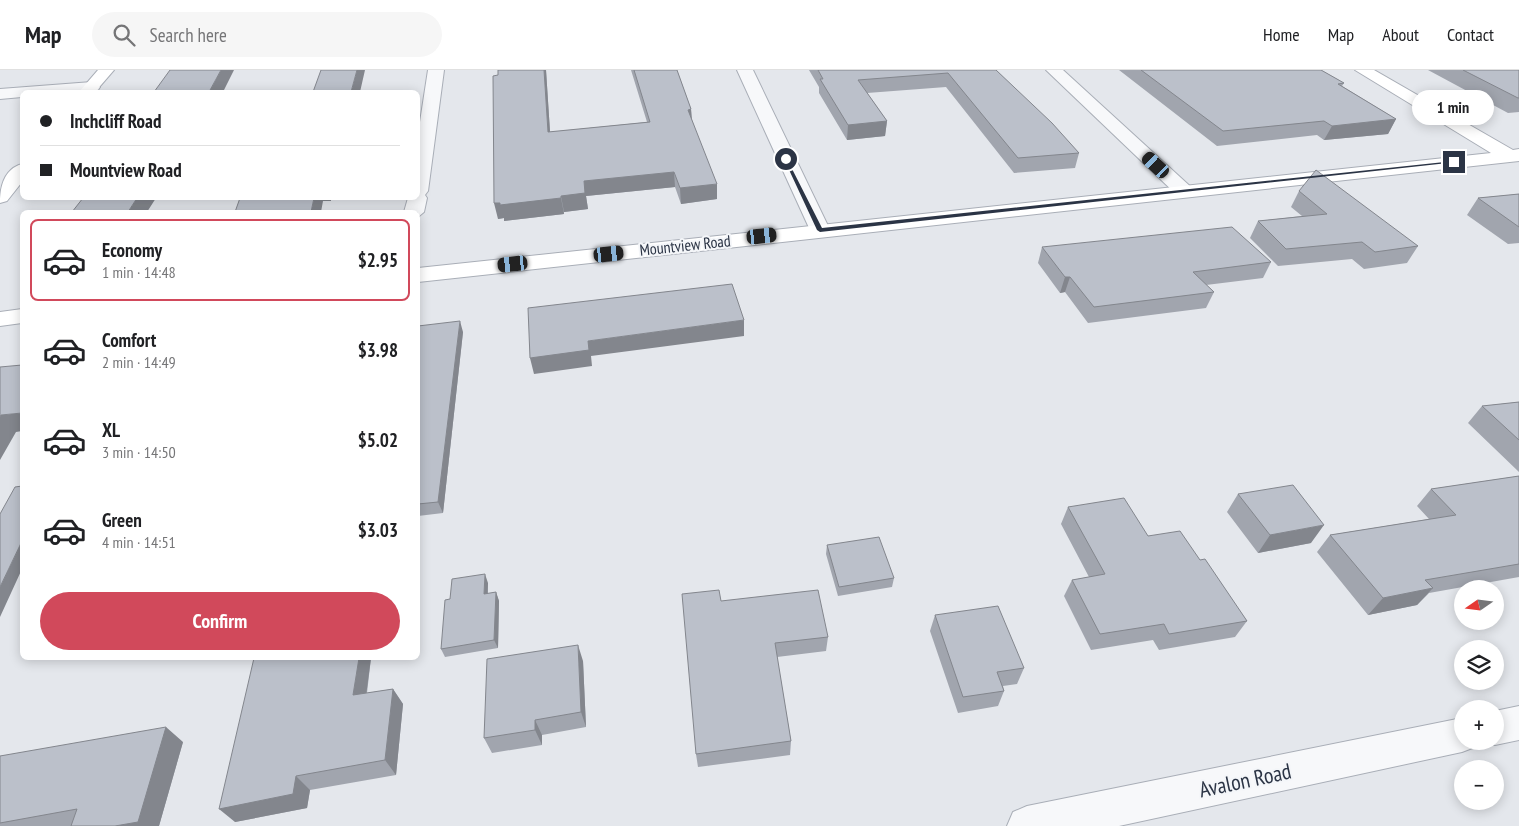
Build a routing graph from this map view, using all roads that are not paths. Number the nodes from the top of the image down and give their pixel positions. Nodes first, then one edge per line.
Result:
1 (106, 70) edge
2 (436, 70) edge
3 (745, 70) edge
4 (1054, 70) edge
5 (1364, 70) edge
6 (90, 90) edge
7 (20, 93) edge
8 (0, 94) edge
9 (1514, 156) edge
10 (20, 172) edge
11 (420, 178) edge
12 (1185, 192) junction
13 (0, 197) edge
14 (820, 230) junction
15 (420, 275) edge
16 (20, 316) edge
17 (0, 319) edge
18 (1519, 723) edge
19 (1504, 726) edge
20 (1454, 737) edge
21 (1027, 826) edge

1 - 6 street
2 - 11 street
3 - 14 street
4 - 12 street
5 - 9 street
7 - 8 street
9 - 12 street, Mountview Road
10 - 13 street
12 - 14 street, Mountview Road
14 - 15 street, Mountview Road
16 - 17 street
18 - 19 street
20 - 21 street, Avalon Road

